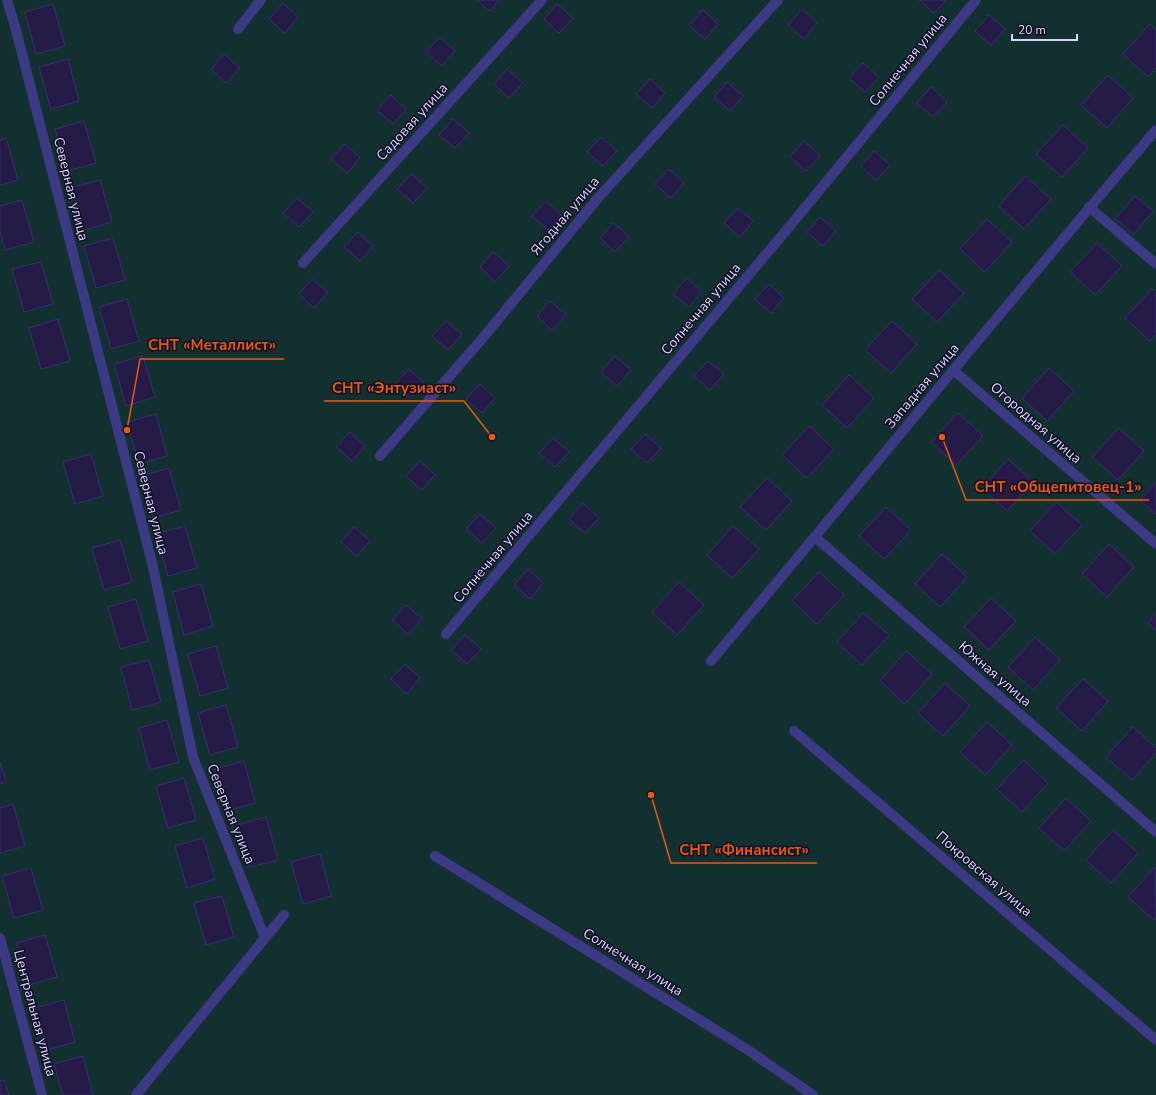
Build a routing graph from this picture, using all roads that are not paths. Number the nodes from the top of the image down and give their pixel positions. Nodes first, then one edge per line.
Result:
1 (7, 0) edge
2 (261, 0) edge
3 (542, 0) edge
4 (778, 0) edge
5 (976, 0) edge
6 (238, 29) dead end
7 (1156, 130) edge
8 (1089, 207) junction
9 (303, 263) dead end
10 (1156, 264) edge
11 (953, 370) junction
12 (380, 456) dead end
13 (815, 537) junction
14 (1156, 544) edge
15 (446, 634) dead end
16 (711, 661) dead end
17 (794, 730) dead end
18 (1156, 832) edge
19 (435, 856) dead end
20 (284, 915) dead end
21 (0, 938) edge
22 (265, 938) junction
23 (1156, 1040) edge
24 (42, 1095) edge
25 (136, 1095) edge
26 (813, 1095) edge

1 - 22 street, Северная улица
2 - 6 street
3 - 9 street, Садовая улица
4 - 12 street, Ягодная улица
5 - 15 street, Солнечная улица
7 - 8 street, Западная улица
8 - 10 street
8 - 11 street, Западная улица
11 - 13 street, Западная улица
11 - 14 street, Огородная улица
13 - 16 street, Западная улица
13 - 18 street, Южная улица
17 - 23 street, Покровская улица
19 - 26 street, Солнечная улица
20 - 22 street
21 - 24 street, Центральная улица
22 - 25 street

